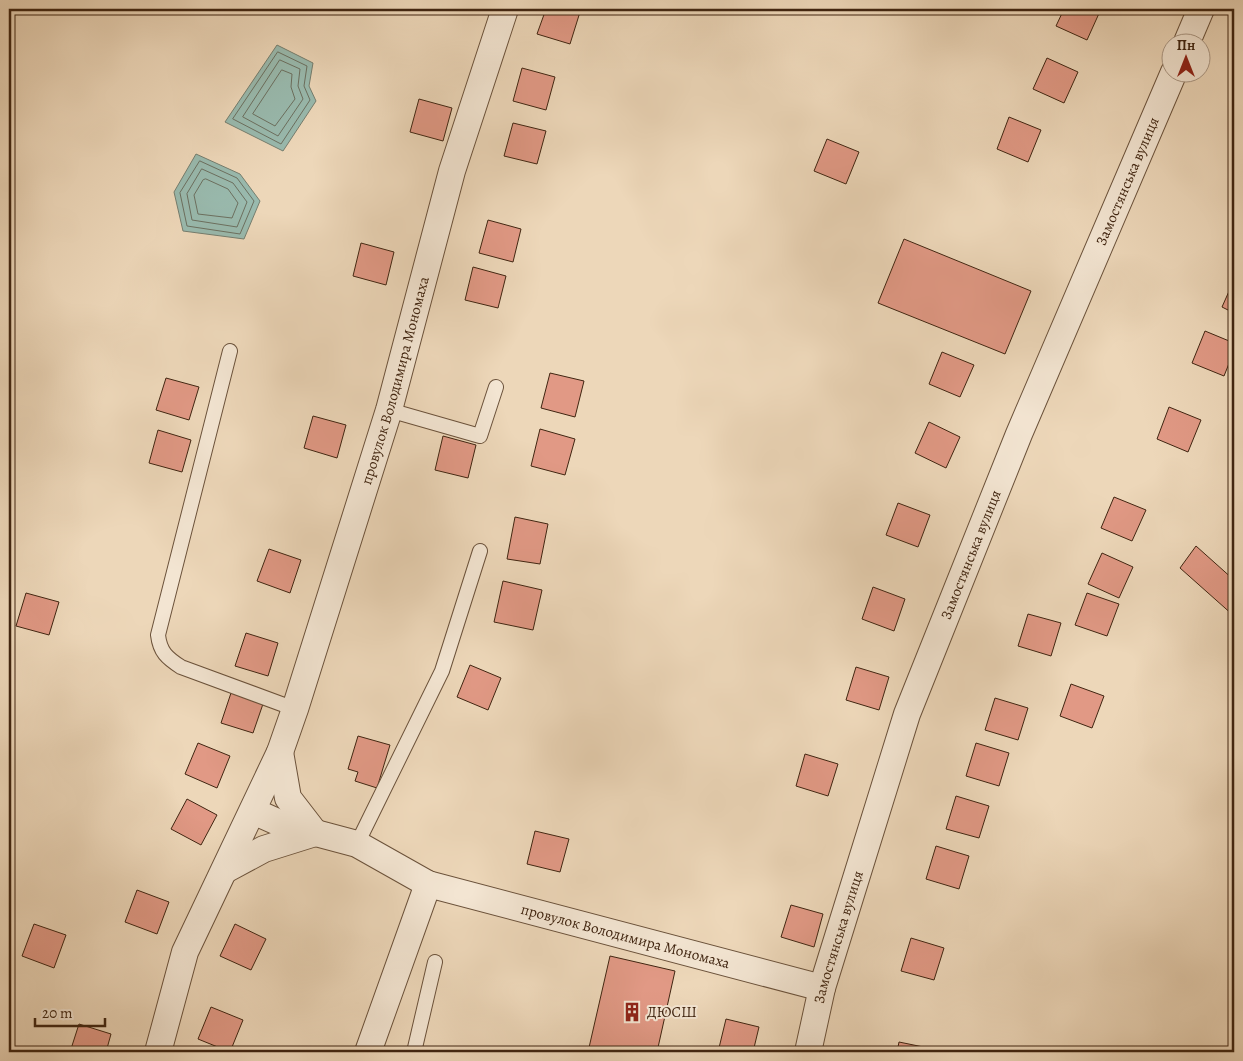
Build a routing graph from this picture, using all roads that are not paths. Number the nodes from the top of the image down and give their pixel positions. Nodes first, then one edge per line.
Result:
1 (505, 9) edge
2 (1202, 9) edge
3 (1192, 32) edge
4 (1170, 82) edge
5 (230, 351) dead end
6 (496, 387) dead end
7 (389, 410) junction
8 (480, 551) dead end
9 (295, 709) junction
10 (280, 752) junction
11 (253, 811) junction
12 (315, 833) junction
13 (357, 844) junction
14 (225, 870) junction
15 (428, 884) junction
16 (435, 962) dead end
17 (822, 988) junction
18 (158, 1052) edge
19 (368, 1052) edge
20 (414, 1052) edge
21 (808, 1052) edge

1 - 7 street, провулок Володимира Мономаха
2 - 3 street
4 - 17 street, Замостянська вулиця
5 - 9 lane
6 - 7 lane
7 - 9 street, провулок Володимира Мономаха
8 - 13 lane
9 - 10 street, провулок Володимира Мономаха
10 - 11 street, провулок Володимира Мономаха
10 - 12 street, провулок Володимира Мономаха
11 - 12 street, провулок Володимира Мономаха
11 - 14 street, провулок Володимира Мономаха
12 - 13 street, провулок Володимира Мономаха
12 - 14 street
13 - 15 street, провулок Володимира Мономаха
14 - 18 street, провулок Володимира Мономаха
15 - 17 street, провулок Володимира Мономаха
15 - 19 street
16 - 20 lane
17 - 21 street, Замостянська вулиця

